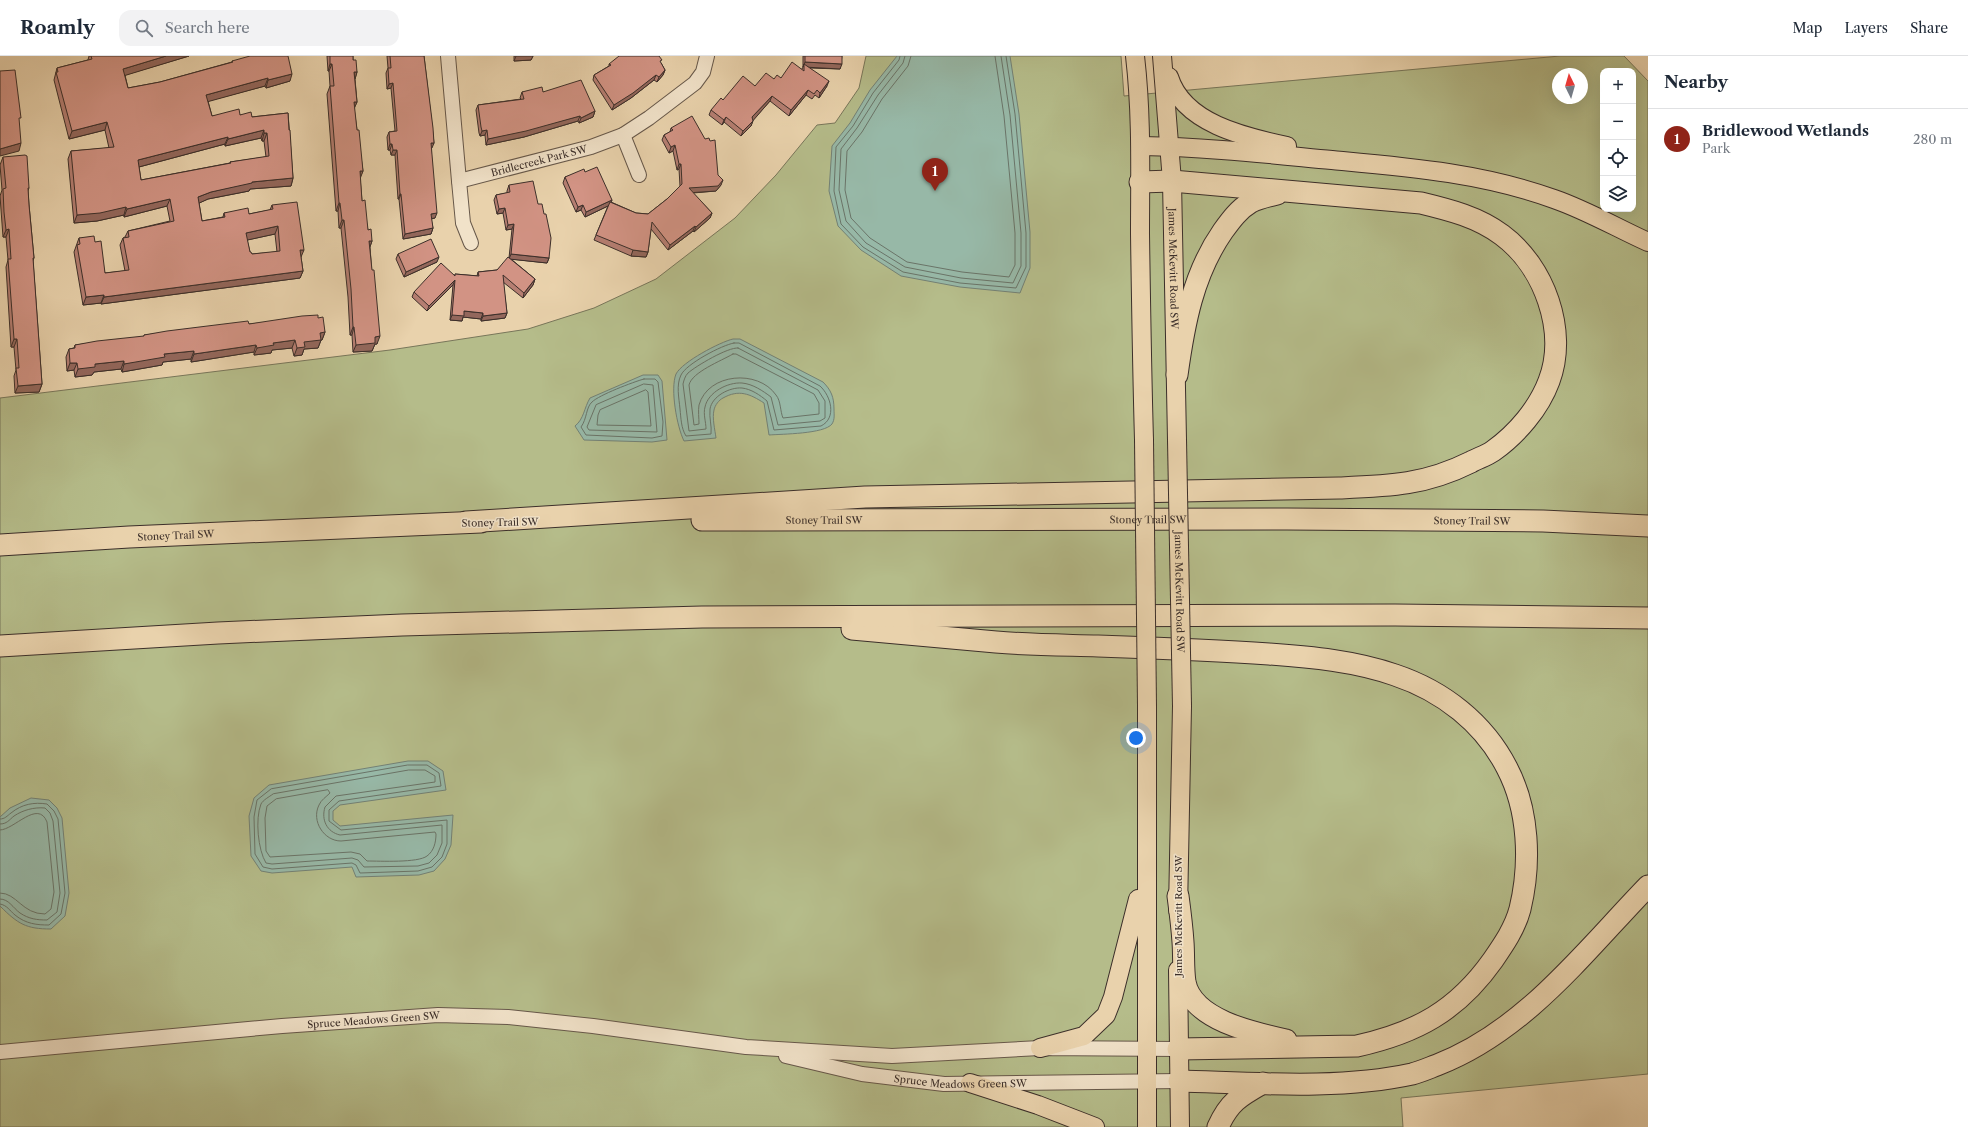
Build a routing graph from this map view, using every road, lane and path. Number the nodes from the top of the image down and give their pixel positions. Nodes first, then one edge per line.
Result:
1 (448, 56) edge
2 (707, 56) edge
3 (1135, 56) edge
4 (1162, 56) edge
5 (622, 135) junction
6 (1142, 146) junction
7 (1170, 146) junction
8 (1424, 168) junction
9 (639, 175) dead end
10 (459, 181) junction
11 (1172, 181) junction
12 (1140, 182) junction
13 (1288, 192) junction
14 (1648, 242) edge
15 (471, 243) dead end
16 (1177, 375) junction
17 (1648, 520) edge
18 (1543, 521) junction
19 (466, 522) junction
20 (1648, 526) edge
21 (0, 545) edge
22 (702, 617) junction
23 (1648, 618) edge
24 (0, 646) edge
25 (1146, 863) junction
26 (1648, 886) edge
27 (1178, 896) junction
28 (746, 1047) junction
29 (1040, 1048) junction
30 (1148, 1048) junction
31 (1322, 1048) junction
32 (1178, 1049) junction
33 (0, 1052) edge
34 (1148, 1081) junction
35 (1179, 1081) junction
36 (970, 1083) junction
37 (1263, 1083) junction
38 (1095, 1127) edge
39 (1147, 1127) edge
40 (1180, 1127) edge
41 (1218, 1127) edge

1 - 10 street
2 - 5 street, Bridlecreek Park SW
3 - 6 main road
4 - 7 main road, James McKevitt Road SW
4 - 8 main road
5 - 9 street
5 - 10 street, Bridlecreek Park SW
6 - 7 main road
6 - 12 main road
7 - 8 main road
7 - 11 main road, James McKevitt Road SW
8 - 14 main road
10 - 15 street
11 - 12 highway
11 - 13 highway
11 - 16 main road, James McKevitt Road SW
12 - 25 main road, bridge
13 - 16 highway
13 - 19 highway
16 - 27 main road, James McKevitt Road SW, bridge
17 - 18 highway
18 - 19 highway, Stoney Trail SW
18 - 20 highway, Stoney Trail SW
19 - 21 highway, Stoney Trail SW
22 - 23 highway
22 - 24 highway
22 - 31 highway
25 - 29 main road
25 - 30 main road
26 - 37 highway
27 - 31 highway
27 - 32 main road, James McKevitt Road SW
28 - 29 street, Spruce Meadows Green SW
28 - 33 street, Spruce Meadows Green SW
28 - 36 street, Spruce Meadows Green SW
29 - 30 street, Spruce Meadows Green SW
30 - 32 street, Spruce Meadows Green SW
30 - 34 main road
31 - 32 highway
32 - 35 main road, James McKevitt Road SW
34 - 35 street, Spruce Meadows Green SW
34 - 36 street, Spruce Meadows Green SW
34 - 39 main road
35 - 37 highway
35 - 40 main road, James McKevitt Road SW
36 - 38 main road
37 - 41 highway

